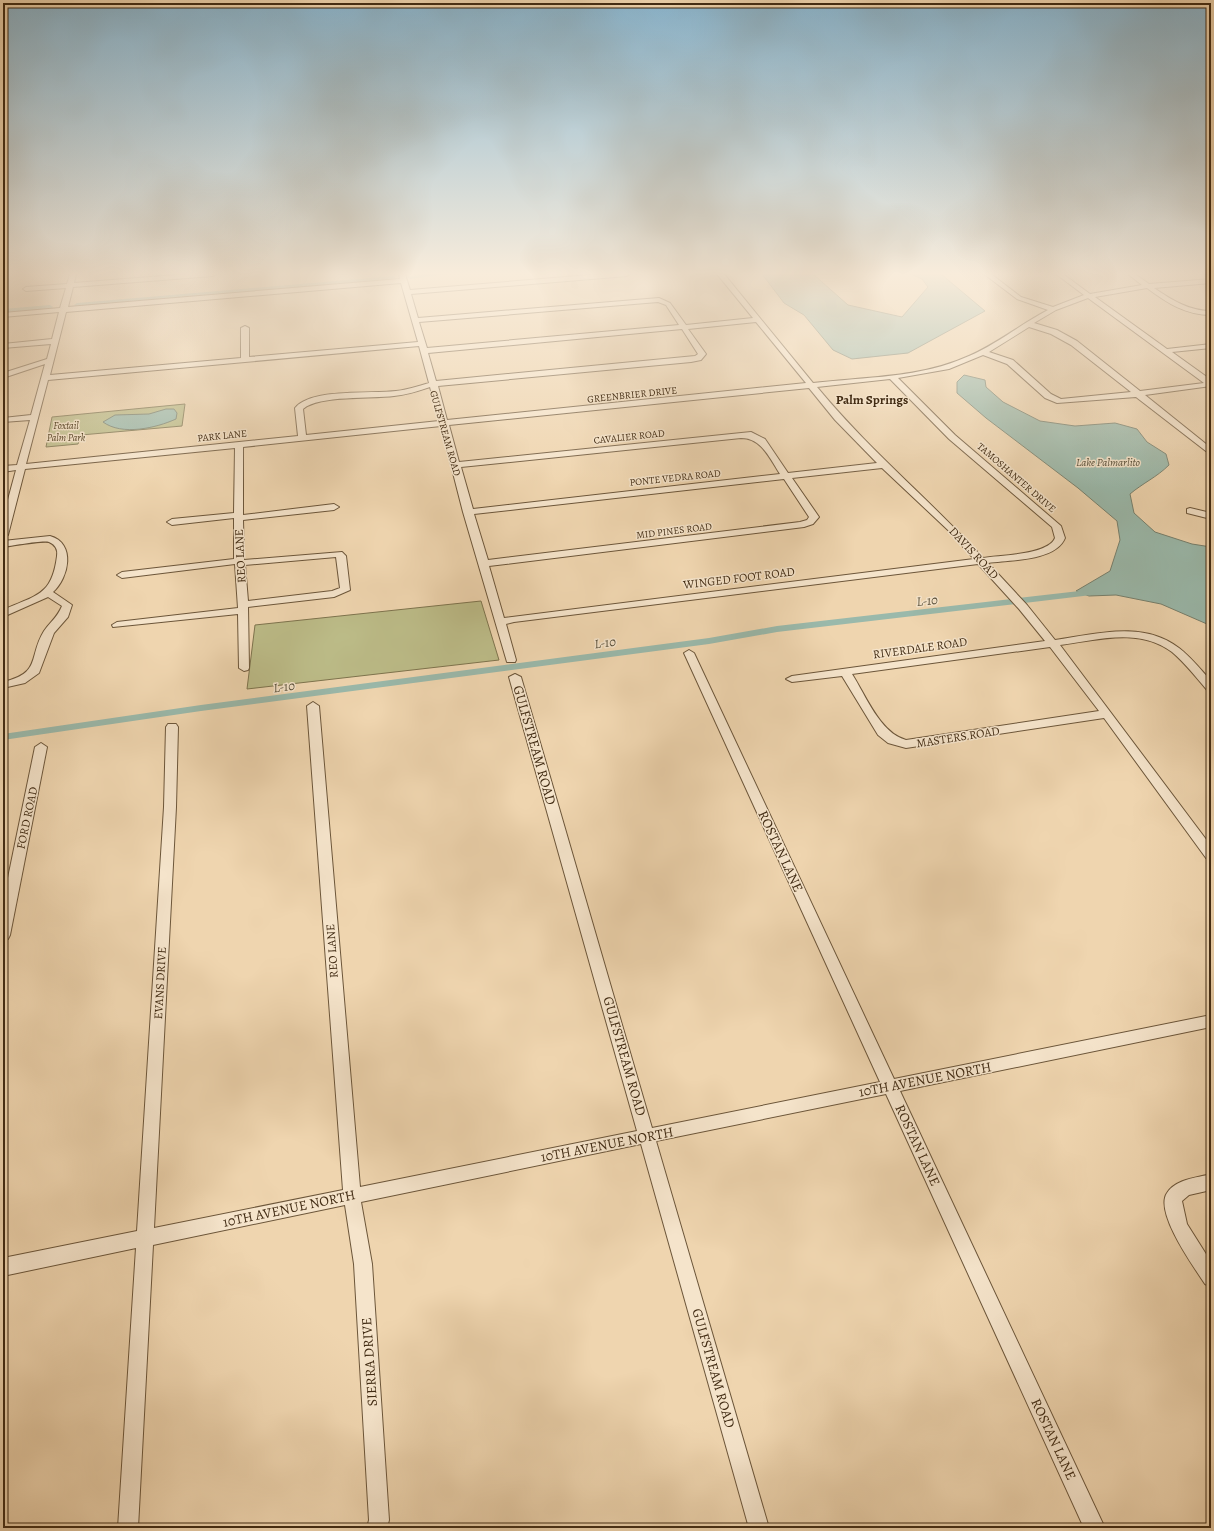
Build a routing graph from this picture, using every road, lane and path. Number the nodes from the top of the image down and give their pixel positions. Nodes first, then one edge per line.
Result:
1 (54, 345) edge
2 (245, 345) edge
3 (442, 345) edge
4 (697, 345) edge
5 (778, 345) edge
6 (994, 345) edge
7 (1076, 345) edge
8 (1157, 345) edge
9 (1211, 346) edge
10 (422, 347) junction
11 (1165, 351) junction
12 (983, 352) junction
13 (50, 360) junction
14 (245, 360) junction
15 (3, 376) edge
16 (892, 377) junction
17 (45, 378) junction
18 (433, 384) junction
19 (1211, 384) edge
20 (811, 386) junction
21 (1138, 394) junction
22 (35, 416) junction
23 (3, 420) edge
24 (443, 423) junction
25 (302, 438) junction
26 (239, 445) junction
27 (1211, 452) edge
28 (884, 465) junction
29 (455, 466) junction
30 (21, 467) junction
31 (3, 469) edge
32 (786, 476) junction
33 (334, 507) dead end
34 (1190, 511) dead end
35 (468, 512) junction
36 (6, 515) edge
37 (1211, 516) edge
38 (238, 517) junction
39 (172, 522) dead end
40 (3, 534) edge
41 (3, 544) edge
42 (982, 560) junction
43 (239, 562) junction
44 (483, 564) junction
45 (122, 574) dead end
46 (48, 593) junction
47 (243, 608) junction
48 (3, 614) edge
49 (500, 623) junction
50 (117, 625) dead end
51 (1052, 642) junction
52 (689, 653) dead end
53 (511, 660) dead end
54 (244, 668) dead end
55 (845, 672) junction
56 (515, 677) dead end
57 (792, 680) dead end
58 (3, 685) edge
59 (1211, 688) edge
60 (313, 706) dead end
61 (1106, 714) junction
62 (172, 728) dead end
63 (41, 747) dead end
64 (1210, 852) edge
65 (3, 935) edge
66 (1211, 1021) edge
67 (891, 1086) junction
68 (648, 1136) junction
69 (1211, 1182) edge
70 (352, 1196) junction
71 (145, 1238) junction
72 (3, 1267) edge
73 (1211, 1278) edge
74 (128, 1528) edge
75 (377, 1528) edge
76 (759, 1528) edge
77 (1095, 1528) edge

1 - 13 street
2 - 14 street
3 - 10 street
4 - 18 street
5 - 20 street, DAVIS ROAD
6 - 12 street, GREENBRIER DRIVE
7 - 21 street
8 - 11 street
9 - 11 street
10 - 14 street
10 - 18 street, GULFSTREAM ROAD
11 - 19 street
12 - 16 street, GREENBRIER DRIVE
12 - 21 street
13 - 15 street
13 - 17 street
14 - 17 street
16 - 20 street, GREENBRIER DRIVE
16 - 42 street, TAMOSHANTER DRIVE
17 - 22 street
18 - 24 street, GULFSTREAM ROAD
18 - 25 street
19 - 21 street
20 - 24 street, GREENBRIER DRIVE
20 - 28 street, DAVIS ROAD
21 - 27 street
22 - 23 street
22 - 30 street
24 - 25 street, PARK LANE
24 - 29 street, GULFSTREAM ROAD
25 - 26 street, PARK LANE
26 - 30 street, PARK LANE
26 - 38 street, REO LANE
28 - 32 street, PONTE VEDRA ROAD
28 - 42 street, DAVIS ROAD
29 - 32 street, CAVALIER ROAD
29 - 35 street, GULFSTREAM ROAD
30 - 31 street, PARK LANE
30 - 36 street
32 - 35 street, PONTE VEDRA ROAD
32 - 44 street, MID PINES ROAD
33 - 38 street
34 - 37 street
35 - 44 street, GULFSTREAM ROAD
36 - 40 street
38 - 39 street
38 - 43 street, REO LANE
41 - 46 street
42 - 49 street, WINGED FOOT ROAD
42 - 51 street, DAVIS ROAD
43 - 45 street
43 - 47 street, REO LANE
43 - 47 street
44 - 49 street, GULFSTREAM ROAD
46 - 48 street
46 - 58 street
47 - 50 street
47 - 54 street, REO LANE
49 - 53 street, GULFSTREAM ROAD
51 - 55 street, RIVERDALE ROAD
51 - 59 street, RIVERDALE ROAD
51 - 61 street, DAVIS ROAD
52 - 67 street, ROSTAN LANE
55 - 57 street, RIVERDALE ROAD
55 - 61 street, MASTERS ROAD
56 - 68 street, GULFSTREAM ROAD
60 - 70 street, REO LANE
61 - 64 street, DAVIS ROAD
62 - 71 street, EVANS DRIVE
63 - 65 street, FORD ROAD
66 - 67 street, 10TH AVENUE NORTH
67 - 68 street, 10TH AVENUE NORTH
67 - 77 street, ROSTAN LANE
68 - 70 street, 10TH AVENUE NORTH
68 - 76 street, GULFSTREAM ROAD
69 - 73 street
70 - 71 street, 10TH AVENUE NORTH
70 - 75 street, SIERRA DRIVE
71 - 72 street, 10TH AVENUE NORTH
71 - 74 street

